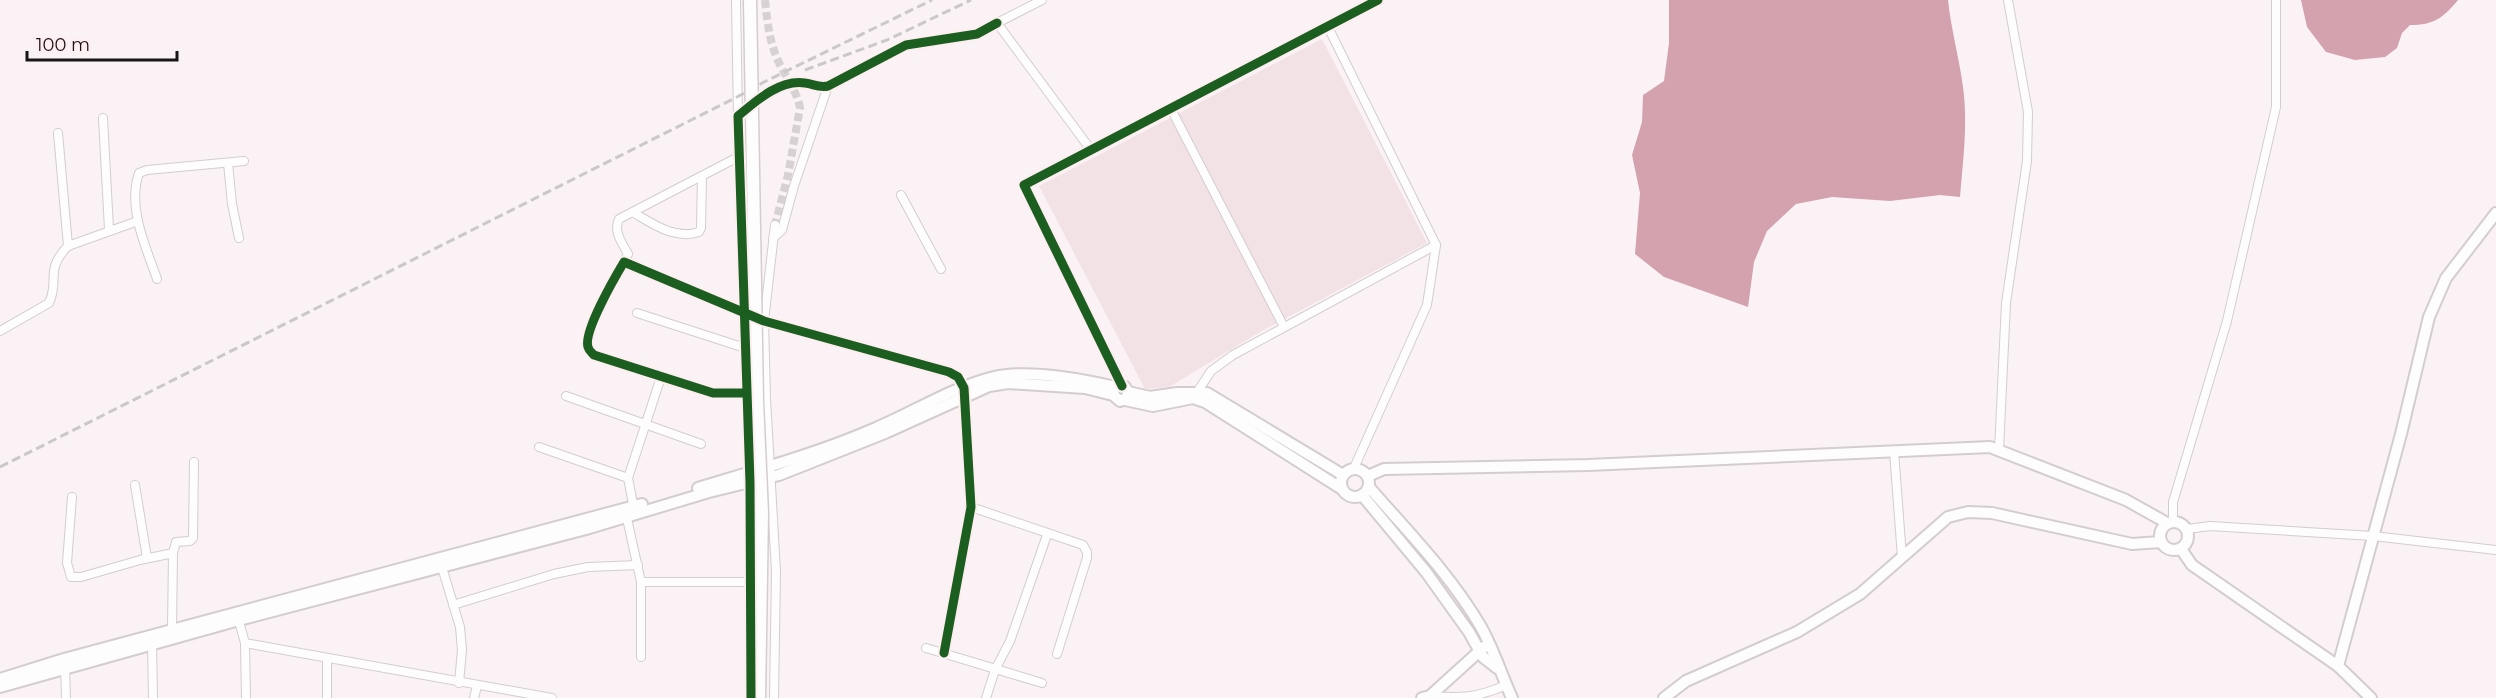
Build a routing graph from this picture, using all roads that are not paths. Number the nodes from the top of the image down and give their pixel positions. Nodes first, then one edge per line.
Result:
1 (736, 0) edge
2 (750, 0) edge
3 (1042, 0) edge
4 (1378, 0) edge
5 (2008, 0) edge
6 (2276, 0) edge
7 (997, 23) junction
8 (1328, 27) junction
9 (828, 86) junction
10 (1170, 109) junction
11 (738, 116) junction
12 (103, 118) dead end
13 (58, 133) dead end
14 (1091, 150) junction
15 (740, 156) junction
16 (244, 161) dead end
17 (228, 163) junction
18 (702, 176) junction
19 (902, 195) dead end
20 (634, 213) junction
21 (2496, 213) edge
22 (138, 221) junction
23 (775, 225) tunnel mouth
24 (109, 230) junction
25 (239, 238) dead end
26 (773, 238) junction
27 (1436, 245) junction
28 (68, 246) junction
29 (624, 262) junction
30 (941, 269) dead end
31 (157, 279) dead end
32 (637, 313) dead end
33 (744, 313) junction
34 (764, 321) junction
35 (1284, 327) junction
36 (0, 331) edge
37 (745, 348) junction
38 (661, 377) junction
39 (1121, 392) junction
40 (746, 393) junction
41 (965, 393) junction
42 (1195, 395) junction
43 (566, 396) dead end
44 (645, 425) junction
45 (701, 444) dead end
46 (539, 447) dead end
47 (1999, 450) junction
48 (1894, 451) junction
49 (194, 462) dead end
50 (1354, 468) junction
51 (771, 471) junction
52 (1343, 476) junction
53 (628, 478) junction
54 (750, 478) junction
55 (135, 485) dead end
56 (1367, 486) junction
57 (1342, 489) junction
58 (72, 497) dead end
59 (971, 507) junction
60 (630, 512) junction
61 (2170, 522) junction
62 (2187, 529) junction
63 (1047, 535) junction
64 (2373, 536) junction
65 (2161, 542) junction
66 (2181, 549) junction
67 (2496, 550) edge
68 (173, 553) junction
69 (1902, 557) junction
70 (147, 558) junction
71 (441, 563) junction
72 (638, 565) junction
73 (641, 582) junction
74 (752, 582) junction
75 (453, 605) junction
76 (238, 616) junction
77 (172, 630) junction
78 (152, 640) junction
79 (245, 643) junction
80 (1490, 644) junction
81 (926, 648) dead end
82 (1479, 651) junction
83 (944, 653) junction
84 (1057, 654) dead end
85 (641, 657) dead end
86 (327, 658) junction
87 (65, 663) junction
88 (2338, 666) junction
89 (1497, 668) junction
90 (994, 670) junction
91 (1, 683) edge
92 (459, 683) junction
93 (1042, 683) dead end
94 (1506, 685) junction
95 (477, 686) junction
96 (1426, 697) edge
97 (66, 698) edge
98 (153, 698) edge
99 (246, 698) edge
100 (327, 698) edge
101 (474, 698) edge
102 (552, 698) edge
103 (751, 698) edge
104 (759, 698) edge
105 (774, 698) edge
106 (986, 698) edge
107 (1512, 698) edge
108 (1664, 698) edge
109 (2371, 698) edge

1 - 11 street
2 - 104 main road, bridge
3 - 7 street
4 - 8 street
5 - 47 street
6 - 61 street
7 - 9 street
7 - 14 street
8 - 10 street
8 - 27 street
9 - 11 street
9 - 26 street
10 - 14 street
10 - 35 street
11 - 15 street
12 - 24 street
13 - 28 street
14 - 39 street
15 - 18 street
15 - 33 street
16 - 17 street
17 - 22 street
17 - 25 street
18 - 20 street
18 - 20 street
19 - 30 street
20 - 29 street
21 - 64 main road
22 - 24 street
22 - 31 street
23 - 26 street
24 - 28 street
26 - 34 street
27 - 35 street
27 - 50 street
28 - 36 street
29 - 33 street
29 - 38 street
32 - 37 street
33 - 34 street
33 - 37 street
34 - 41 street
34 - 51 street
35 - 42 street
37 - 40 street
38 - 40 street
38 - 44 street
39 - 41 main road
39 - 42 main road
40 - 54 street
41 - 51 main road
41 - 59 street
42 - 52 main road
42 - 57 main road
43 - 44 street
44 - 45 street
44 - 53 street
46 - 53 street
47 - 48 main road
47 - 61 main road
48 - 56 main road
48 - 69 street
49 - 68 street
50 - 52 main road
50 - 56 main road
51 - 54 main road
51 - 105 street
52 - 57 main road
53 - 60 street
54 - 60 main road
54 - 74 street
55 - 70 street
56 - 57 main road
56 - 80 main road
56 - 82 main road
58 - 70 street
59 - 63 street
59 - 83 street
60 - 71 main road
60 - 72 street
61 - 62 main road
61 - 65 main road
62 - 64 street
62 - 66 main road
63 - 84 street
63 - 90 street
64 - 67 street
64 - 88 main road
65 - 66 main road
65 - 69 main road
66 - 88 main road
68 - 70 street
68 - 77 street
69 - 108 main road
71 - 75 street
71 - 76 main road
72 - 73 street
72 - 75 street
73 - 74 street
73 - 85 street
74 - 103 street
75 - 92 street
76 - 77 main road
76 - 78 main road
76 - 79 street
77 - 78 main road
78 - 87 main road
78 - 98 street
79 - 86 street
79 - 99 street
80 - 82 main road
80 - 89 main road
81 - 83 street
82 - 89 main road
82 - 96 main road
83 - 90 street
86 - 92 street
86 - 100 street
87 - 91 main road
87 - 97 street
88 - 109 main road
89 - 94 main road
90 - 93 street
90 - 106 street
92 - 95 street
94 - 96 street
94 - 107 main road
95 - 101 street
95 - 102 street

